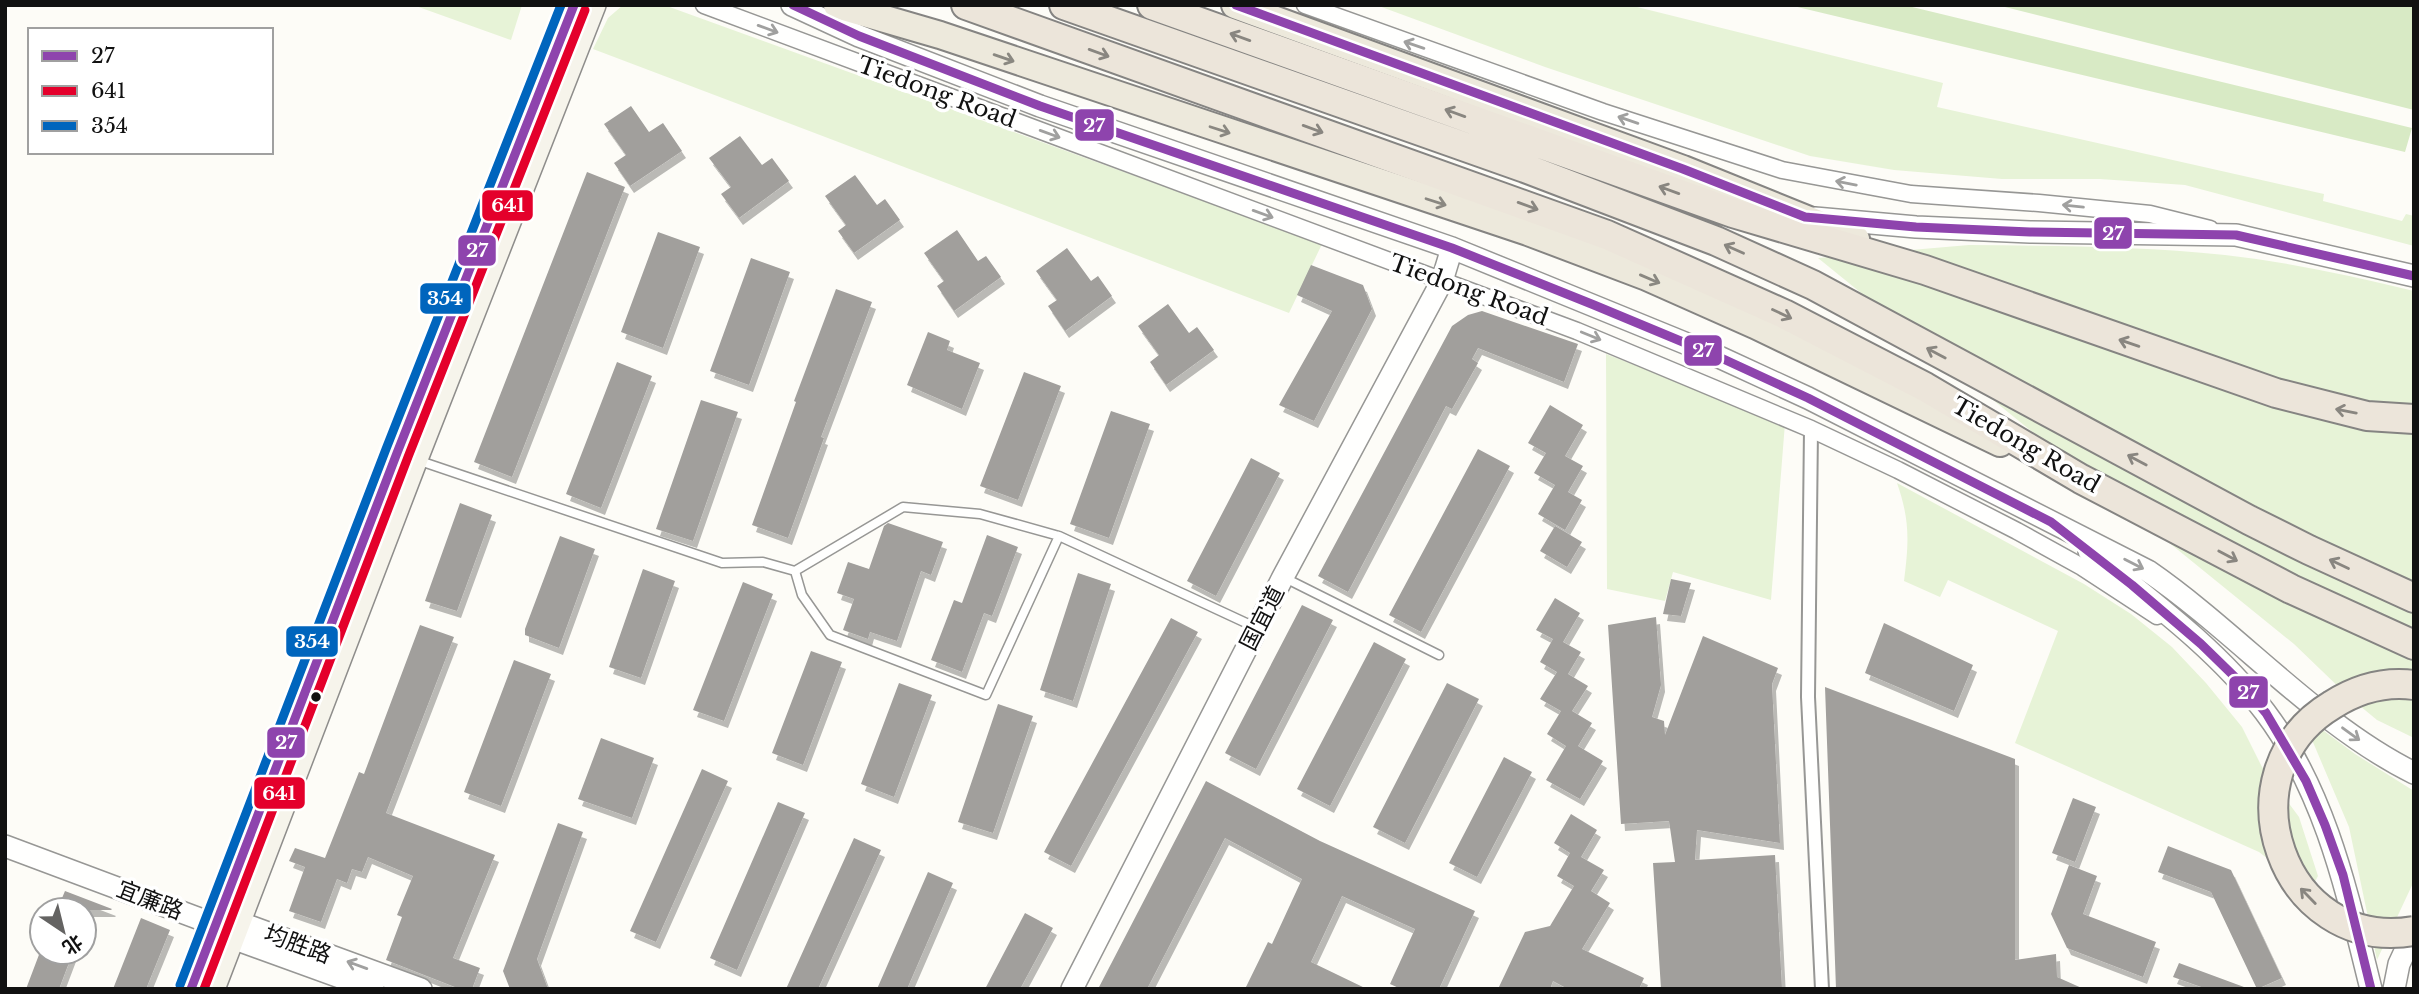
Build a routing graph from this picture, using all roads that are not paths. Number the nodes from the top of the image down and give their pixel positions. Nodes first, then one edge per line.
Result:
1 (574, 5) edge
2 (594, 5) edge
3 (704, 5) edge
4 (792, 5) edge
5 (837, 5) edge
6 (966, 5) edge
7 (1064, 5) edge
8 (1152, 5) edge
9 (1235, 5) edge
10 (1305, 5) edge
11 (1733, 213) junction
12 (1805, 218) junction
13 (2236, 235) junction
14 (1452, 248) junction
15 (1925, 270) junction
16 (2414, 276) edge
17 (1442, 281) junction
18 (2414, 419) edge
19 (1811, 429) junction
20 (406, 456) junction
21 (2081, 478) junction
22 (2051, 522) junction
23 (1059, 536) junction
24 (795, 571) junction
25 (1283, 577) junction
26 (2291, 589) junction
27 (2414, 598) edge
28 (1256, 628) junction
29 (2201, 644) junction
30 (2414, 645) edge
31 (1439, 654) dead end
32 (2414, 662) edge
33 (2414, 685) edge
34 (2414, 773) edge
35 (5, 846) edge
36 (229, 928) junction
37 (2414, 932) edge
38 (191, 989) edge
39 (213, 989) edge
40 (373, 989) edge
41 (422, 989) edge
42 (1072, 989) edge
43 (1822, 989) edge
44 (2371, 989) edge
45 (2394, 989) edge

1 - 20 main road
2 - 20 main road
3 -> 17 street, Tiedong Road
4 - 14 street, Tiedong Road
5 -> 21 main road
6 -> 21 highway, Tiedong Road
27 -> 7 highway, Tiedong Road
11 -> 8 highway
9 - 12 main road
13 -> 10 street
11 - 12 street
11 - 15 highway
12 - 13 street
12 - 15 main road
13 - 16 street
14 - 17 street, 国宜道
14 - 22 street, Tiedong Road
18 -> 15 highway
17 -> 19 street, Tiedong Road
17 - 25 street, 国宜道
19 - 29 street, Tiedong Road
19 - 43 street
20 - 24 lane
20 - 36 main road
21 -> 26 highway, Tiedong Road
22 - 29 street
22 -> 34 street, Tiedong Road
23 - 24 lane
23 - 24 lane
23 - 28 lane
25 - 28 street, 国宜道
25 - 31 lane
26 - 30 highway, Tiedong Road
26 - 32 highway
28 - 42 street, 国宜道
29 - 44 street
37 -> 33 highway, bridge
35 - 36 street, 宜廉路
36 - 38 main road
36 - 39 main road
36 - 40 street, 均胜路
41 -> 36 street, 均胜路
37 - 45 street

